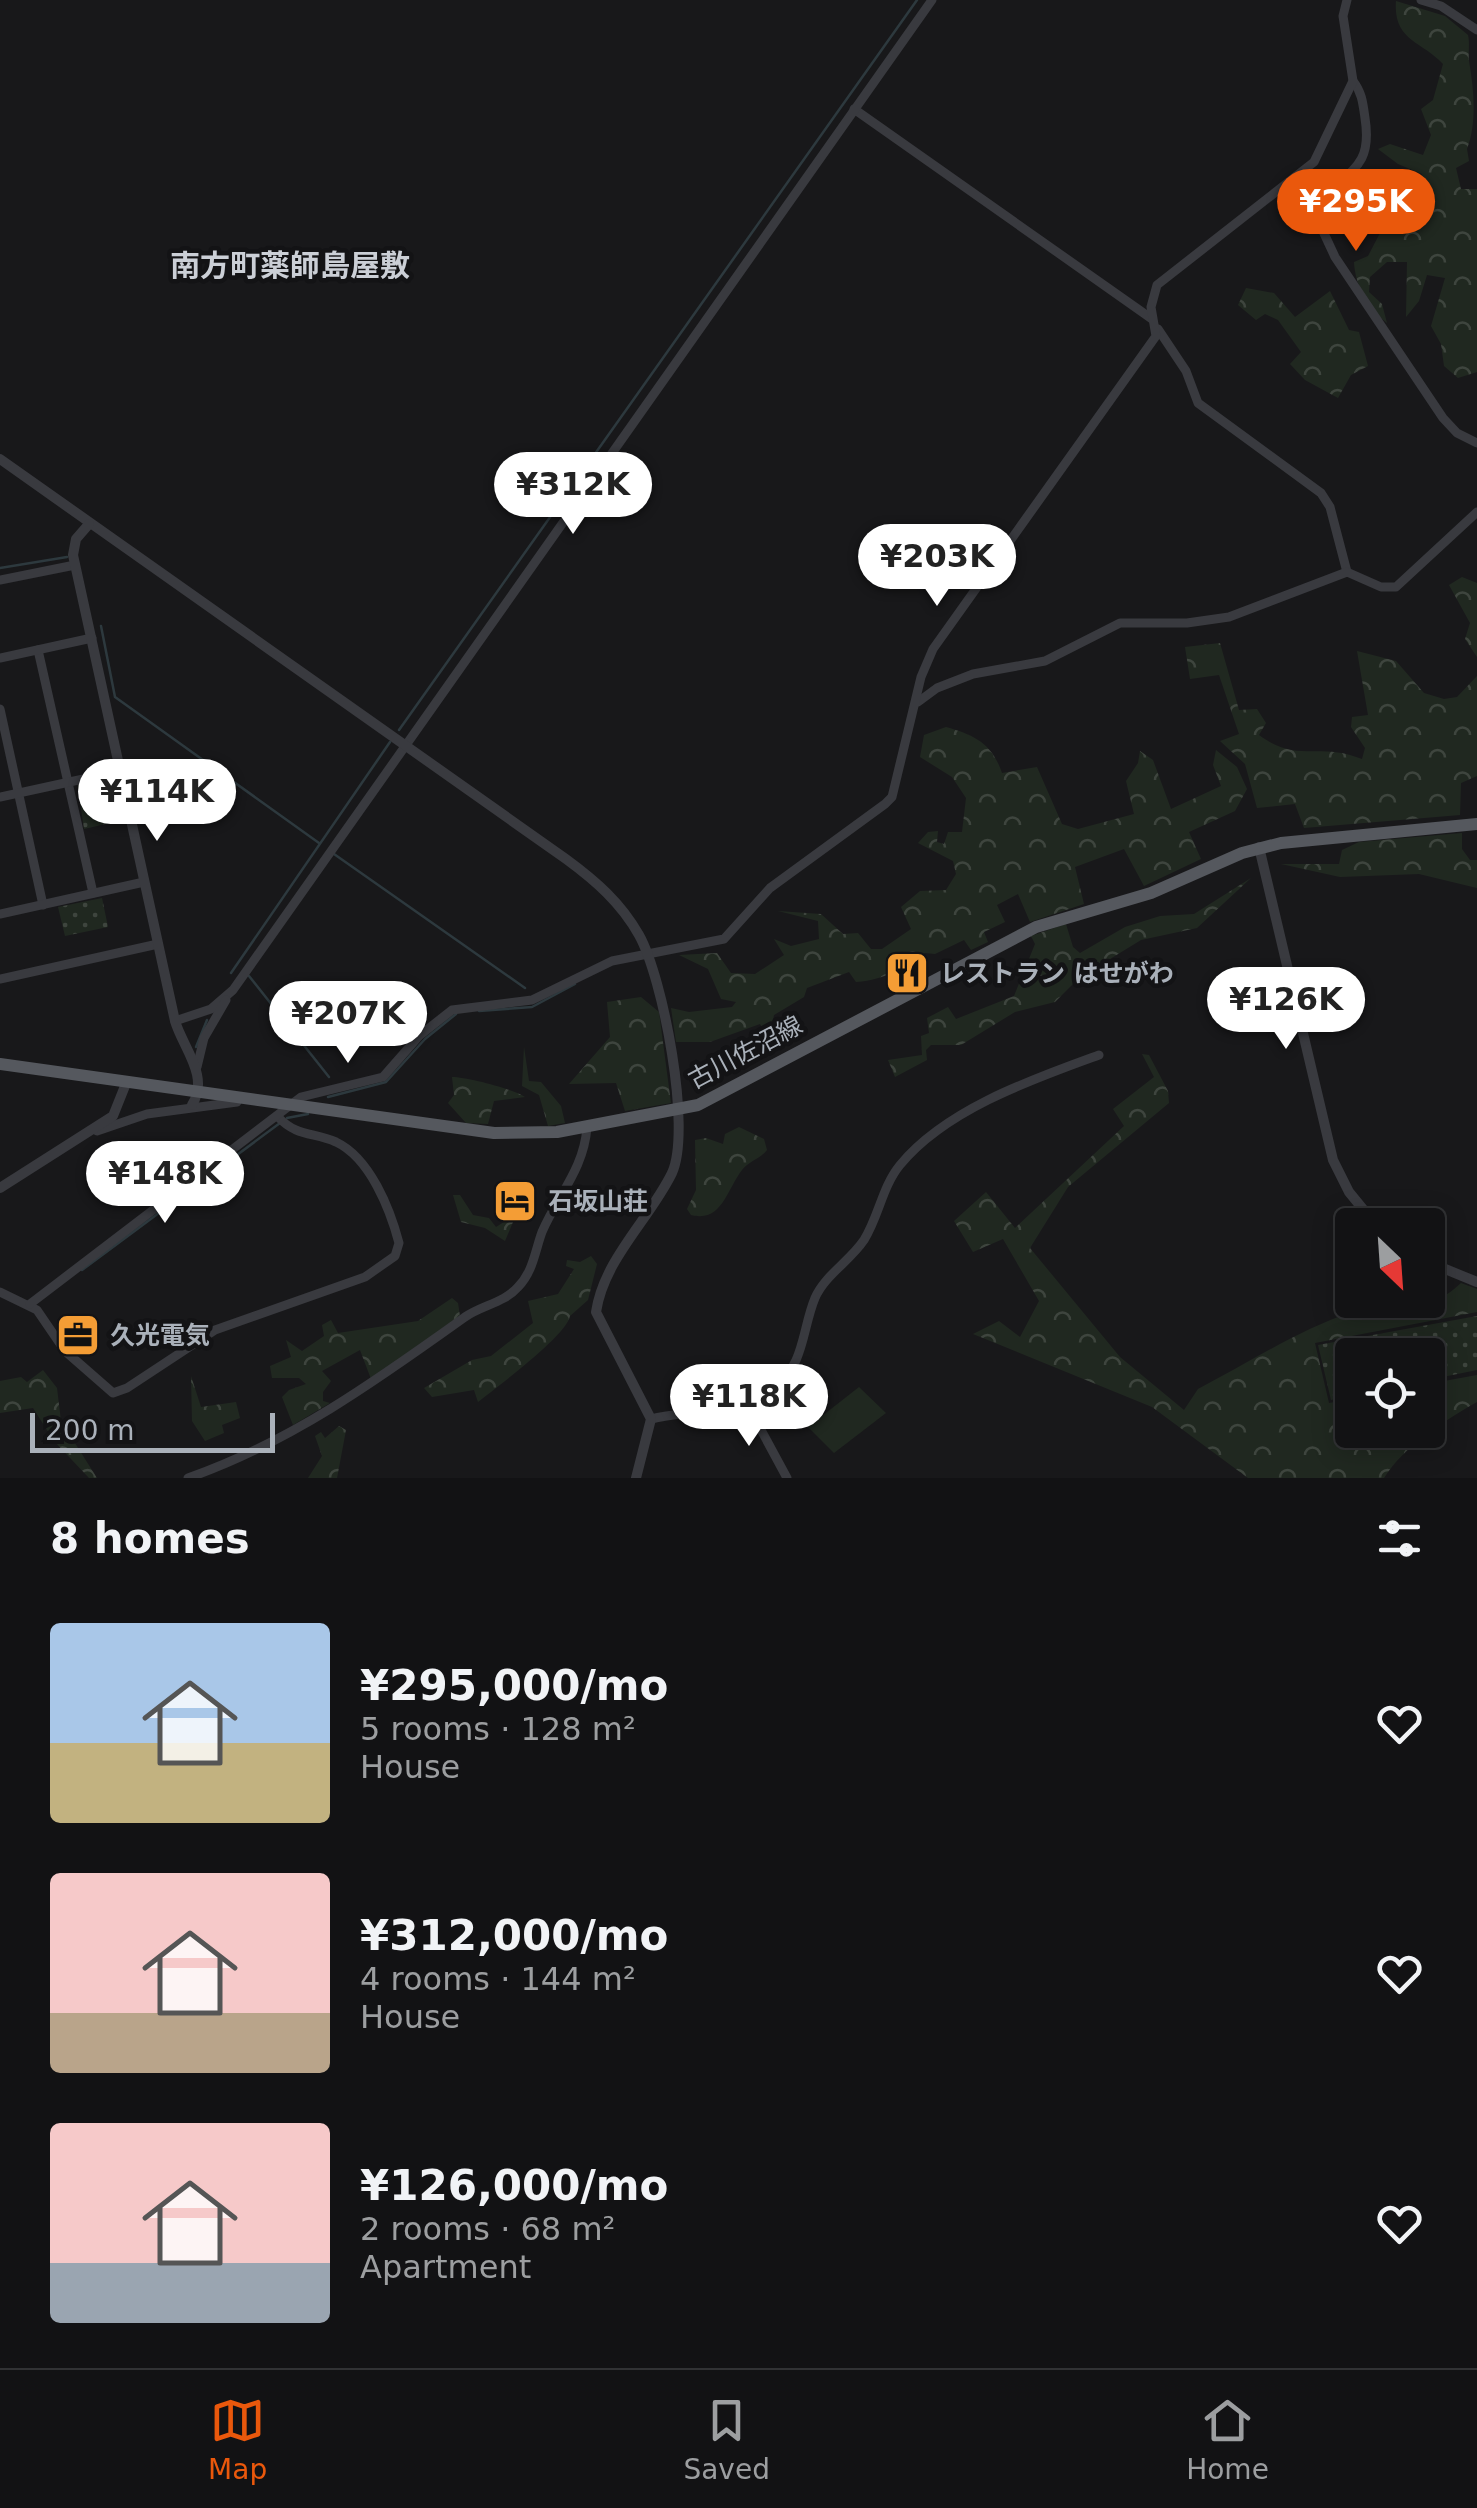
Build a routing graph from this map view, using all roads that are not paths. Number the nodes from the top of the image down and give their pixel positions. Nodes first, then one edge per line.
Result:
1 (932, 0) edge
2 (1346, 0) edge
3 (1421, 0) edge
4 (1477, 30) edge
5 (1353, 81) junction
6 (854, 109) junction
7 (1154, 323) junction
8 (1477, 443) edge
9 (0, 459) edge
10 (1477, 512) edge
11 (89, 524) junction
12 (75, 565) junction
13 (1347, 572) junction
14 (0, 580) edge
15 (92, 638) junction
16 (38, 650) junction
17 (0, 658) edge
18 (916, 704) junction
19 (0, 709) edge
20 (404, 743) junction
21 (120, 770) junction
22 (67, 782) junction
23 (18, 793) junction
24 (0, 797) edge
25 (1477, 824) edge
26 (1259, 847) junction
27 (144, 882) junction
28 (93, 893) junction
29 (43, 905) junction
30 (0, 914) edge
31 (158, 944) junction
32 (647, 952) junction
33 (0, 979) edge
34 (232, 990) junction
35 (175, 1021) junction
36 (1098, 1055) dead end
37 (0, 1064) edge
38 (196, 1067) junction
39 (126, 1082) junction
40 (197, 1090) junction
41 (286, 1102) junction
42 (192, 1105) junction
43 (678, 1112) junction
44 (281, 1120) junction
45 (587, 1127) junction
46 (74, 1140) junction
47 (0, 1188) edge
48 (1362, 1208) edge
49 (1445, 1269) edge
50 (1477, 1282) edge
51 (0, 1292) edge
52 (33, 1307) junction
53 (746, 1402) junction
54 (651, 1419) junction
55 (188, 1478) edge
56 (636, 1478) edge
57 (787, 1478) edge

1 - 6 street
2 - 5 street
3 - 4 street
5 - 7 street
5 - 8 street
6 - 7 street
6 - 20 street
7 - 13 street
7 - 18 street
9 - 11 street
10 - 13 street
11 - 12 street
11 - 20 street
12 - 14 street
12 - 15 street
13 - 18 street
15 - 16 street
15 - 21 street
16 - 17 street
16 - 22 street
18 - 32 street
19 - 23 street
20 - 32 street
20 - 34 street
21 - 22 street
21 - 27 street
22 - 23 street
22 - 28 street
23 - 24 street
23 - 29 street
25 - 26 main road, 古川佐沼線
26 - 43 main road, 古川佐沼線
26 - 48 street
27 - 28 street
27 - 31 street
28 - 29 street
29 - 30 street
31 - 33 street
31 - 35 street
32 - 41 street
32 - 43 street
34 - 35 street
34 - 38 street
35 - 38 street
36 - 53 street
37 - 39 main road, 古川佐沼線
38 - 40 street
39 - 40 main road, 古川佐沼線
39 - 46 street
40 - 41 main road, 古川佐沼線
40 - 42 street
41 - 42 street
41 - 44 street
41 - 45 main road, 古川佐沼線
42 - 46 street
43 - 45 main road, 古川佐沼線
43 - 54 street
44 - 52 street
44 - 52 street
45 - 55 street
46 - 47 street
49 - 50 street
51 - 52 street
53 - 54 street
53 - 57 street
54 - 56 street

